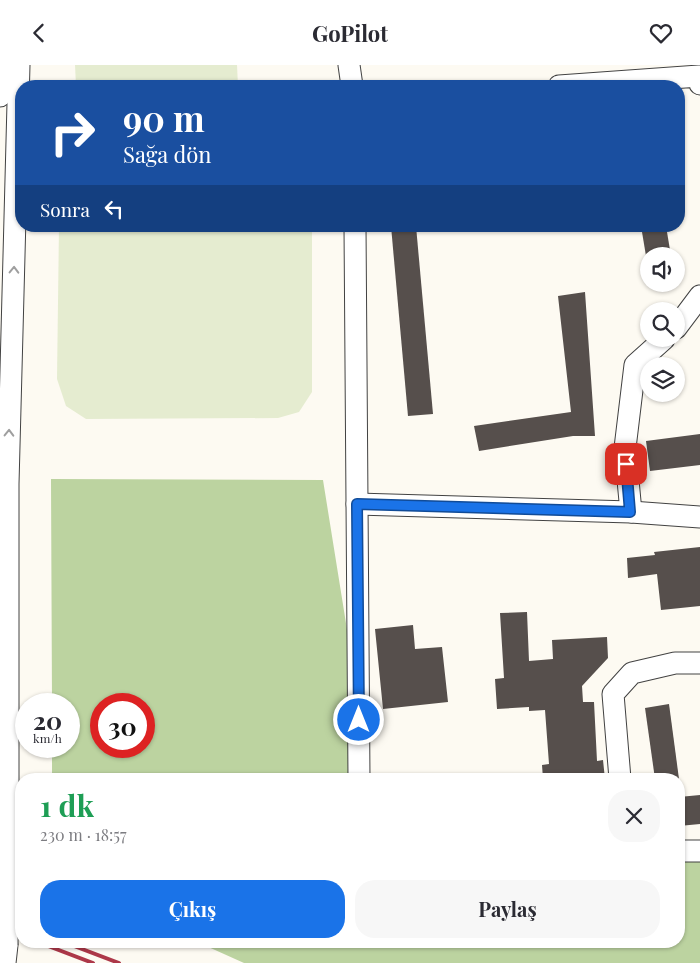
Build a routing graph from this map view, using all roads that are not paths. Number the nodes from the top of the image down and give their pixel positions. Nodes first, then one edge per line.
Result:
1 (1, 65) edge
2 (19, 65) edge
3 (349, 65) edge
4 (19, 80) edge
5 (351, 80) edge
6 (643, 80) edge
7 (700, 84) edge
8 (0, 96) edge
9 (15, 218) edge
10 (355, 232) edge
11 (700, 297) edge
12 (685, 316) edge
13 (655, 347) edge
14 (357, 504) junction
15 (630, 512) junction
16 (700, 517) edge
17 (700, 663) edge
18 (359, 773) edge
19 (620, 773) edge
20 (685, 851) edge
21 (700, 851) edge
22 (6, 954) edge

1 - 8 street
4 -> 2 street, bridge
3 - 5 street
6 - 7 street
22 -> 9 street, bridge
10 - 14 street
11 - 12 street
13 - 15 street
14 - 15 street
14 - 18 street
15 - 16 street
17 - 19 street
20 - 21 street

